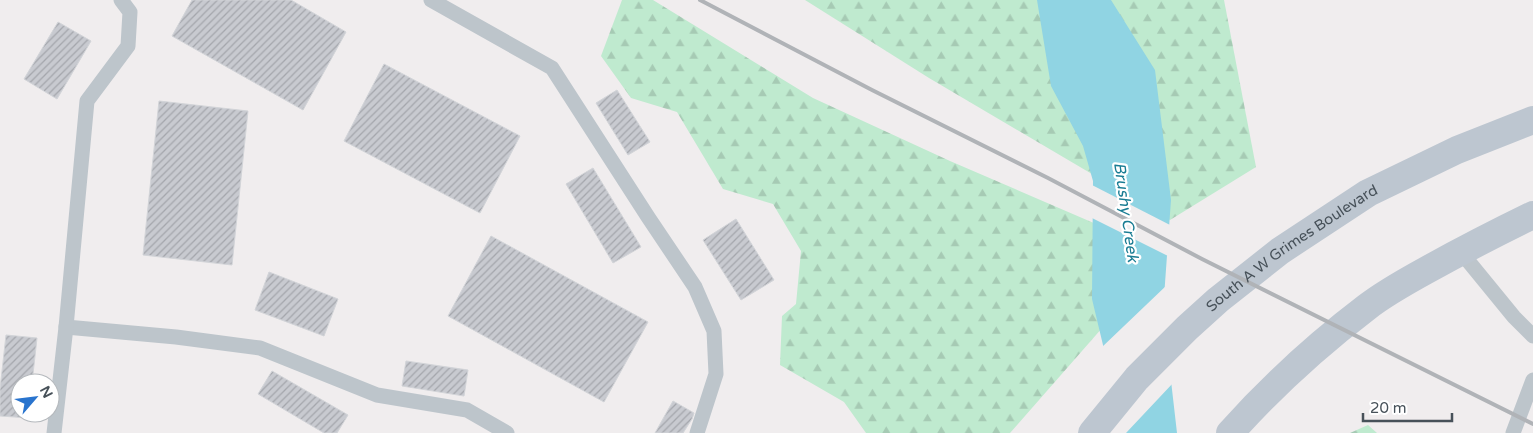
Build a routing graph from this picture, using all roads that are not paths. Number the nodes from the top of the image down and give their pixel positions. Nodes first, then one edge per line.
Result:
1 (121, 0) edge
2 (431, 0) edge
3 (1533, 120) edge
4 (1533, 215) edge
5 (1460, 251) junction
6 (66, 327) junction
7 (1533, 336) edge
8 (1533, 380) edge
9 (54, 433) edge
10 (507, 433) edge
11 (698, 433) edge
12 (1092, 433) edge
13 (1230, 433) edge
14 (1513, 433) edge

1 - 6 lane
2 - 11 lane
3 - 12 main road, South A W Grimes Boulevard
4 - 5 main road
5 - 7 lane
5 - 13 main road
6 - 9 lane
6 - 10 lane
8 - 14 lane

